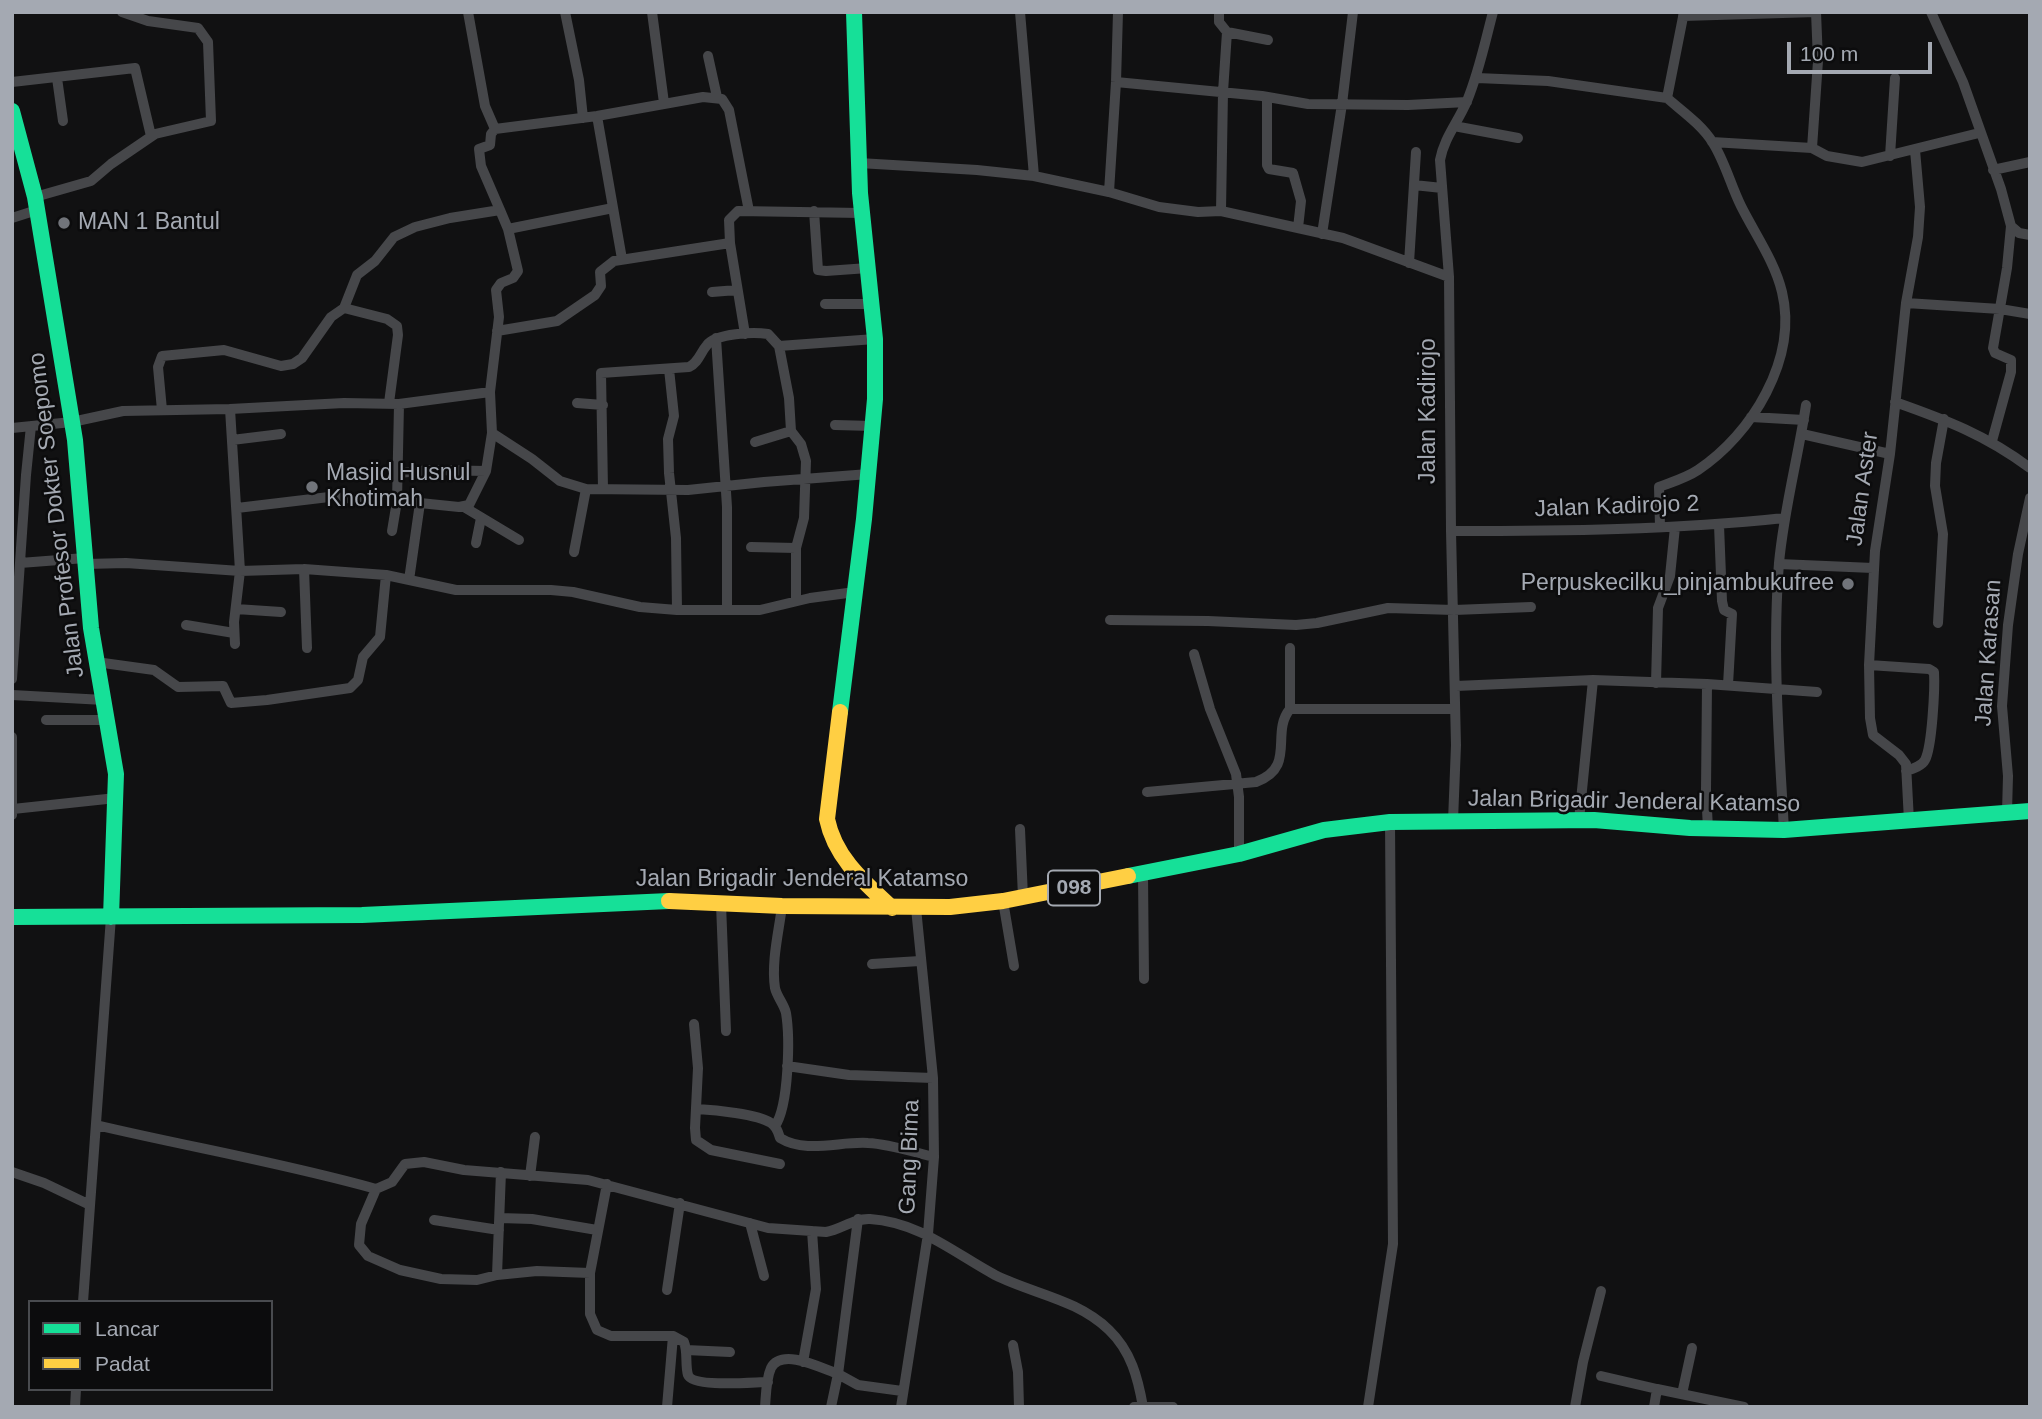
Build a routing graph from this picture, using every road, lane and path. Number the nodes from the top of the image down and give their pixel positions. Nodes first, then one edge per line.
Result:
1 (122, 12) edge
2 (468, 12) edge
3 (565, 12) edge
4 (652, 12) edge
5 (854, 12) edge
6 (1020, 12) edge
7 (1118, 12) edge
8 (1219, 12) edge
9 (1353, 12) edge
10 (1493, 12) edge
11 (1931, 12) edge
12 (1683, 14) edge
13 (1227, 32) junction
14 (1268, 40) dead end
15 (708, 56) dead end
16 (57, 78) junction
17 (1476, 78) junction
18 (1895, 78) dead end
19 (12, 82) edge
20 (1116, 82) junction
21 (1223, 92) junction
22 (717, 97) junction
23 (1267, 97) junction
24 (1667, 98) junction
25 (1467, 102) junction
26 (664, 103) junction
27 (1342, 104) junction
28 (12, 111) edge
29 (597, 116) junction
30 (583, 118) junction
31 (63, 121) dead end
32 (1454, 126) junction
33 (495, 129) junction
34 (1979, 134) junction
35 (151, 136) junction
36 (1518, 138) dead end
37 (1712, 142) junction
38 (1812, 148) junction
39 (1916, 150) junction
40 (1416, 152) dead end
41 (1890, 156) junction
42 (2030, 162) edge
43 (859, 163) junction
44 (1993, 170) junction
45 (1034, 176) junction
46 (1414, 185) junction
47 (1442, 188) junction
48 (1108, 192) junction
49 (36, 204) junction
50 (613, 208) junction
51 (500, 210) junction
52 (749, 211) junction
53 (814, 211) junction
54 (1221, 211) junction
55 (861, 213) junction
56 (12, 218) edge
57 (2011, 226) junction
58 (1298, 228) junction
59 (508, 229) junction
60 (1322, 234) junction
61 (2030, 235) edge
62 (730, 243) junction
63 (622, 259) junction
64 (1409, 263) junction
65 (868, 268) junction
66 (1449, 276) junction
67 (737, 290) junction
68 (712, 292) dead end
69 (1906, 303) junction
70 (825, 304) dead end
71 (872, 304) junction
72 (344, 309) junction
73 (2000, 309) junction
74 (2030, 314) edge
75 (497, 331) junction
76 (746, 334) junction
77 (716, 338) junction
78 (875, 339) junction
79 (779, 346) junction
80 (669, 369) junction
81 (490, 391) junction
82 (1895, 402) junction
83 (394, 403) junction
84 (577, 403) dead end
85 (603, 405) junction
86 (1806, 405) dead end
87 (230, 409) junction
88 (162, 410) junction
89 (1751, 417) junction
90 (1944, 419) junction
91 (1804, 420) junction
92 (72, 422) junction
93 (835, 425) dead end
94 (31, 426) junction
95 (873, 426) junction
96 (12, 428) edge
97 (791, 430) junction
98 (492, 433) junction
99 (281, 434) dead end
100 (1802, 434) junction
101 (232, 440) junction
102 (755, 442) dead end
103 (1993, 442) junction
104 (1890, 454) junction
105 (2030, 468) edge
106 (486, 471) junction
107 (398, 473) junction
108 (869, 474) junction
109 (807, 478) junction
110 (725, 486) junction
111 (586, 489) junction
112 (603, 489) junction
113 (671, 490) junction
114 (2030, 498) edge
115 (397, 501) junction
116 (420, 503) junction
117 (464, 507) junction
118 (237, 508) junction
119 (481, 518) junction
120 (1784, 518) junction
121 (1719, 525) junction
122 (1660, 527) junction
123 (1675, 527) junction
124 (392, 531) dead end
125 (1451, 531) junction
126 (519, 540) dead end
127 (476, 543) dead end
128 (751, 547) dead end
129 (796, 548) junction
130 (574, 552) dead end
131 (86, 561) junction
132 (20, 563) junction
133 (1779, 564) junction
134 (1874, 568) junction
135 (304, 569) junction
136 (240, 571) junction
137 (386, 575) junction
138 (409, 580) junction
139 (855, 592) junction
140 (14, 600) edge
141 (796, 601) junction
142 (1531, 607) dead end
143 (236, 609) junction
144 (727, 609) junction
145 (677, 610) junction
146 (1454, 610) junction
147 (281, 612) dead end
148 (1110, 620) dead end
149 (1938, 623) dead end
150 (186, 625) dead end
151 (307, 648) dead end
152 (1290, 648) dead end
153 (1194, 653) dead end
154 (96, 662) junction
155 (1869, 665) junction
156 (12, 676) edge
157 (1594, 680) junction
158 (1656, 683) junction
159 (1707, 684) junction
160 (1728, 685) junction
161 (1456, 686) junction
162 (1777, 688) junction
163 (1817, 692) dead end
164 (12, 695) edge
165 (104, 700) junction
166 (1290, 709) junction
167 (1455, 709) junction
168 (46, 720) dead end
169 (108, 720) junction
170 (12, 737) edge
171 (1906, 771) junction
172 (1238, 784) junction
173 (1147, 792) dead end
174 (116, 798) junction
175 (13, 808) edge
176 (2030, 811) edge
177 (2007, 812) junction
178 (12, 815) edge
179 (1579, 820) junction
180 (1453, 821) junction
181 (1909, 821) junction
182 (1391, 822) junction
183 (1020, 829) dead end
184 (1708, 829) junction
185 (1784, 830) junction
186 (1240, 855) junction
187 (1143, 874) junction
188 (1023, 897) junction
189 (1003, 901) junction
190 (721, 904) junction
191 (782, 906) junction
192 (892, 908) junction
193 (916, 908) junction
194 (12, 917) edge
195 (111, 917) junction
196 (920, 961) junction
197 (872, 964) dead end
198 (1014, 966) dead end
199 (1144, 979) dead end
200 (694, 1024) dead end
201 (726, 1031) dead end
202 (787, 1066) junction
203 (933, 1078) junction
204 (697, 1109) junction
205 (96, 1125) junction
206 (775, 1126) junction
207 (535, 1137) dead end
208 (934, 1157) junction
209 (780, 1164) dead end
210 (12, 1172) edge
211 (501, 1172) junction
212 (530, 1176) junction
213 (607, 1184) junction
214 (376, 1189) junction
215 (680, 1203) junction
216 (90, 1205) junction
217 (499, 1218) junction
218 (858, 1219) junction
219 (434, 1220) dead end
220 (750, 1223) junction
221 (499, 1230) junction
222 (597, 1230) junction
223 (812, 1231) junction
224 (928, 1234) junction
225 (590, 1273) junction
226 (496, 1275) junction
227 (764, 1276) dead end
228 (667, 1290) dead end
229 (1601, 1291) dead end
230 (83, 1300) edge
231 (673, 1336) junction
232 (1013, 1345) dead end
233 (1692, 1348) dead end
234 (686, 1350) junction
235 (730, 1352) dead end
236 (803, 1362) junction
237 (838, 1374) junction
238 (1601, 1376) dead end
239 (768, 1382) junction
240 (1657, 1389) junction
241 (902, 1391) junction
242 (1682, 1394) junction
243 (1140, 1406) edge
244 (1730, 1406) edge
245 (667, 1407) edge
246 (765, 1407) edge
247 (831, 1407) edge
248 (901, 1407) edge
249 (1019, 1407) edge
250 (1173, 1407) edge
251 (1368, 1407) edge
252 (1575, 1407) edge
253 (1654, 1407) edge
254 (1744, 1407) edge

1 - 35 street
2 - 33 street
3 - 30 street
4 - 26 street
5 - 43 main road
6 - 45 street
7 - 20 street
8 - 13 street
9 - 27 street
10 - 17 street, Jalan Kadirojo
11 - 34 street
12 - 24 street
12 - 38 street
13 - 14 street
13 - 21 street
15 - 22 street
16 - 19 street
16 - 31 street
16 - 35 street
17 - 24 street
17 - 25 street, Jalan Kadirojo
18 - 41 street
20 - 21 street
20 - 48 street
21 - 23 street
21 - 54 street
22 - 26 street
22 - 52 street
23 - 27 street
23 - 58 street
24 - 37 street
25 - 27 street
25 - 32 street, Jalan Kadirojo
26 - 29 street
27 - 60 street
28 - 49 main road, Jalan Profesor Dokter Soepomo
29 - 30 street
29 - 50 street
30 - 33 street
32 - 36 street
32 - 47 street, Jalan Kadirojo
33 - 51 street
34 - 39 street
34 - 44 street
35 - 49 street
37 - 38 street
37 - 89 street
38 - 41 street
39 - 41 street
39 - 69 street, Jalan Aster
40 - 46 street
42 - 44 street
43 - 45 street
43 - 55 main road
44 - 57 street
45 - 48 street
46 - 47 street
46 - 64 street
47 - 66 street, Jalan Kadirojo
48 - 54 street
49 - 56 street
49 - 92 main road, Jalan Profesor Dokter Soepomo
50 - 59 street
50 - 63 street
51 - 59 street
51 - 72 street
52 - 53 street
52 - 62 street
53 - 55 street
53 - 65 street
54 - 58 street
55 - 65 main road
57 - 61 street
57 - 73 street
58 - 60 street
59 - 75 street
60 - 64 street
62 - 63 street
62 - 67 street
63 - 75 street
64 - 66 street
65 - 71 main road
66 - 125 street, Jalan Kadirojo
67 - 68 street
67 - 76 street
69 - 73 street
69 - 82 street, Jalan Aster
70 - 71 street
71 - 78 main road
72 - 83 street
72 - 88 street
73 - 74 street
73 - 103 street
75 - 81 street
76 - 77 street
76 - 79 street
77 - 80 street
77 - 110 street
78 - 79 street
78 - 95 main road
79 - 97 street
80 - 85 street
80 - 113 street
81 - 83 street
81 - 98 street
82 - 90 street
82 - 104 street, Jalan Aster
83 - 87 street
83 - 107 street
84 - 85 street
85 - 112 street
86 - 91 street
87 - 88 street
87 - 101 street
88 - 92 street
89 - 91 street
89 - 122 street
90 - 103 street
90 - 149 street
91 - 100 street
92 - 94 street
92 - 131 main road, Jalan Profesor Dokter Soepomo
93 - 95 street
94 - 96 street
94 - 132 street
95 - 108 main road
97 - 102 street
97 - 109 street
98 - 106 street
98 - 111 street
99 - 101 street
100 - 104 street
100 - 120 street
101 - 118 street
103 - 105 street
104 - 134 street, Jalan Aster
106 - 107 street
106 - 117 street
107 - 115 street
108 - 109 street
108 - 139 main road
109 - 110 street
109 - 129 street
110 - 113 street
110 - 144 street
111 - 112 street
111 - 130 street
112 - 113 street
113 - 145 street
114 - 177 street, Jalan Karasan
115 - 116 street
115 - 118 street
115 - 124 street
116 - 117 street
116 - 138 street
117 - 119 street
118 - 136 street
119 - 126 street
119 - 127 street
120 - 121 street, Jalan Kadirojo 2
120 - 133 street
121 - 123 street, Jalan Kadirojo 2
121 - 160 street
122 - 123 street, Jalan Kadirojo 2
122 - 125 street, Jalan Kadirojo 2
123 - 158 street
125 - 146 street, Jalan Kadirojo
128 - 129 street
129 - 141 street
131 - 132 street
131 - 136 street
131 - 154 main road, Jalan Profesor Dokter Soepomo
132 - 140 street
133 - 134 street
133 - 162 street
134 - 155 street, Jalan Aster
135 - 136 street
135 - 137 street
135 - 151 street
136 - 143 street
137 - 138 street
137 - 154 street
138 - 145 street
139 - 141 street
139 - 192 main road
140 - 156 street
141 - 144 street
142 - 146 street
143 - 147 street
143 - 150 street
144 - 145 street
146 - 148 street
146 - 161 street, Jalan Kadirojo
152 - 166 street
153 - 172 street
154 - 165 main road, Jalan Profesor Dokter Soepomo
155 - 171 street, Jalan Aster
155 - 171 street
157 - 158 street
157 - 161 street
157 - 179 street
158 - 159 street
159 - 160 street
159 - 184 street
160 - 162 street
161 - 167 street, Jalan Kadirojo
162 - 163 street
162 - 185 street
164 - 165 street
165 - 169 main road, Jalan Profesor Dokter Soepomo
166 - 167 street
166 - 172 street
167 - 180 street, Jalan Kadirojo
168 - 169 street
169 - 174 main road, Jalan Profesor Dokter Soepomo
170 - 175 street
171 - 181 street
172 - 173 street
172 - 186 street
174 - 175 street
174 - 195 main road, Jalan Profesor Dokter Soepomo
175 - 178 street
176 - 177 main road, Jalan Brigadir Jenderal Katamso / 098
177 - 181 main road, Jalan Brigadir Jenderal Katamso / 098
179 - 180 main road, Jalan Brigadir Jenderal Katamso / 098
179 - 184 main road, Jalan Brigadir Jenderal Katamso / 098
180 - 182 main road, Jalan Brigadir Jenderal Katamso / 098
181 - 185 main road, Jalan Brigadir Jenderal Katamso / 098
182 - 186 main road, Jalan Brigadir Jenderal Katamso / 098
182 - 251 street
183 - 188 street
184 - 185 main road, Jalan Brigadir Jenderal Katamso / 098
186 - 187 main road, Jalan Brigadir Jenderal Katamso / 098
187 - 188 main road, Jalan Brigadir Jenderal Katamso / 098
187 - 199 street
188 - 189 main road, Jalan Brigadir Jenderal Katamso / 098
189 - 193 main road, Jalan Brigadir Jenderal Katamso / 098
189 - 198 street
190 - 191 main road, Jalan Brigadir Jenderal Katamso / 098
190 - 195 main road, Jalan Brigadir Jenderal Katamso / 098
190 - 201 street
191 - 192 main road, Jalan Brigadir Jenderal Katamso / 098
191 - 202 street
192 - 193 main road, Jalan Brigadir Jenderal Katamso / 098
193 - 196 street, Gang Bima
194 - 195 main road, 098
195 - 205 street
196 - 197 street
196 - 203 street, Gang Bima
200 - 204 street
202 - 203 street
202 - 206 street
203 - 208 street, Gang Bima
204 - 206 street
204 - 209 street
205 - 214 street
205 - 216 street
206 - 208 street
207 - 212 street
208 - 224 street, Gang Bima
210 - 216 street
211 - 212 street
211 - 214 street
211 - 217 street
212 - 213 street
213 - 215 street
213 - 222 street
214 - 226 street
215 - 220 street
215 - 228 street
216 - 230 street
217 - 221 street
217 - 222 street
218 - 223 street
218 - 224 street
218 - 237 street
219 - 221 street
220 - 223 street
220 - 227 street
221 - 226 street
222 - 225 street
223 - 236 street
224 - 241 street, Gang Bima
224 - 243 street
225 - 226 street
225 - 231 street
229 - 252 street
231 - 234 street
231 - 245 street
232 - 249 street
233 - 242 street
234 - 235 street
234 - 239 street
236 - 237 street
236 - 239 street
237 - 241 street
237 - 247 street
238 - 240 street
239 - 246 street
240 - 242 street
240 - 253 street
241 - 248 street, Gang Bima
242 - 244 street
243 - 250 street
244 - 254 street

